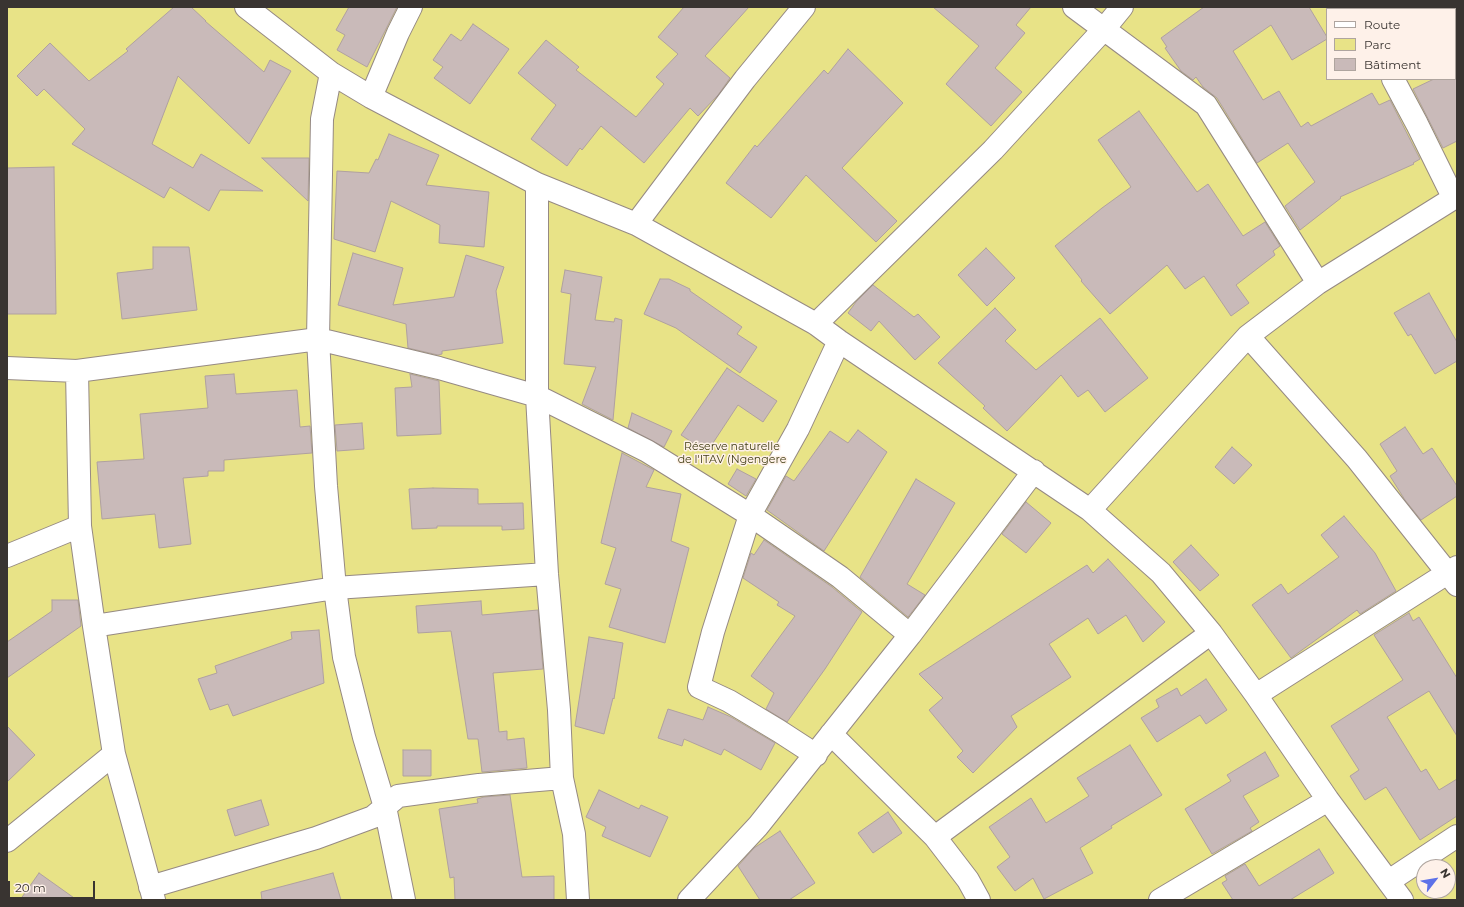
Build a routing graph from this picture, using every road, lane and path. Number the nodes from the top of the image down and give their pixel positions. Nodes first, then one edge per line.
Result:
1 (246, 7) edge
2 (411, 7) edge
3 (804, 7) edge
4 (1074, 7) edge
5 (1122, 7) edge
6 (1104, 29) junction
7 (331, 73) junction
8 (1395, 80) edge
9 (371, 97) junction
10 (537, 184) junction
11 (1455, 197) edge
12 (636, 224) junction
13 (1318, 283) junction
14 (816, 324) junction
15 (1248, 336) junction
16 (318, 339) junction
17 (838, 342) junction
18 (7, 368) edge
19 (77, 372) junction
20 (537, 396) junction
21 (1034, 471) junction
22 (1090, 510) junction
23 (750, 515) junction
24 (80, 526) junction
25 (7, 556) edge
26 (547, 574) junction
27 (1454, 575) edge
28 (335, 588) junction
29 (94, 626) junction
30 (1211, 633) junction
31 (910, 635) junction
32 (1256, 695) junction
33 (831, 734) junction
34 (114, 754) junction
35 (816, 755) junction
36 (562, 778) junction
37 (1328, 800) junction
38 (385, 807) junction
39 (1457, 836) edge
40 (935, 837) junction
41 (7, 841) edge
42 (1389, 881) junction
43 (152, 893) edge
44 (404, 900) edge
45 (578, 900) edge
46 (689, 900) edge
47 (979, 900) edge
48 (1160, 900) edge
49 (1402, 900) edge

1 - 7 street
2 - 9 street
3 - 12 street
4 - 6 street
5 - 6 street
6 - 13 street
6 - 14 street
7 - 9 street
7 - 16 street
8 - 11 street
9 - 10 street
10 - 12 street
10 - 20 street
11 - 13 street
12 - 14 street
13 - 15 street
14 - 17 street
15 - 22 street
15 - 27 street
16 - 19 street
16 - 20 street
16 - 28 street
17 - 21 street
17 - 23 street
18 - 19 street
19 - 24 street
20 - 23 street
20 - 26 street
21 - 22 street
21 - 31 street
22 - 30 street
23 - 31 street
23 - 35 street
24 - 25 street
24 - 29 street
26 - 28 street
26 - 36 street
27 - 32 street
28 - 29 street
28 - 38 street
29 - 34 street
30 - 32 street
30 - 40 street
31 - 33 street
32 - 37 street
33 - 35 street
33 - 40 street
34 - 41 street
34 - 43 street
35 - 46 street
36 - 38 street
36 - 45 street
37 - 42 street
37 - 48 street
38 - 43 street
38 - 44 street
39 - 42 street
40 - 47 street
42 - 49 street

